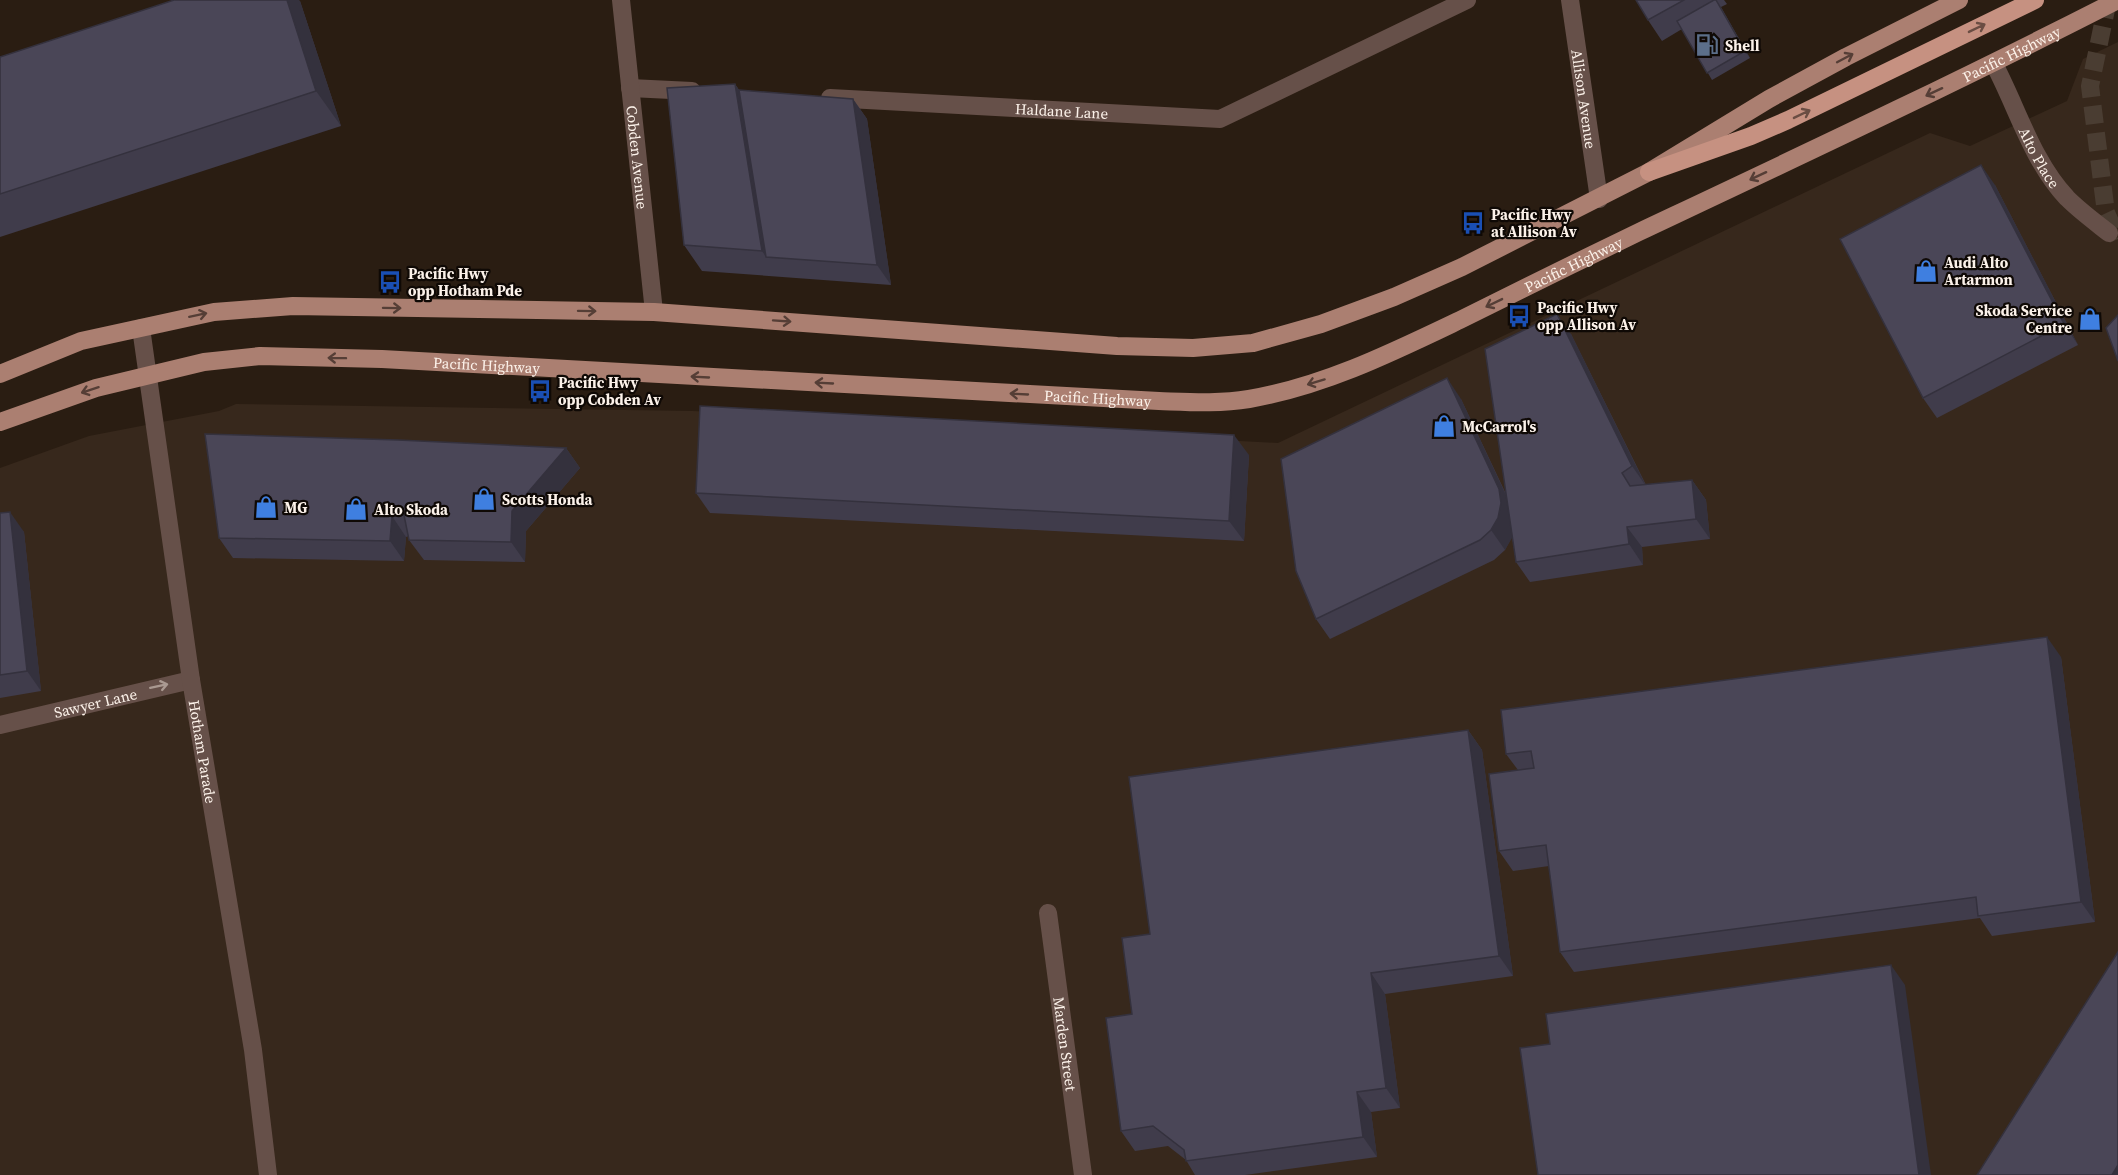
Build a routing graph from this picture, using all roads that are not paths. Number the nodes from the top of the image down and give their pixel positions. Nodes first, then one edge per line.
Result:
1 (621, 0) edge
2 (1467, 0) edge
3 (1570, 0) edge
4 (1959, 0) edge
5 (2036, 0) edge
6 (2118, 0) edge
7 (1994, 64) junction
8 (630, 88) junction
9 (713, 92) edge
10 (807, 97) edge
11 (1649, 172) junction
12 (1599, 199) junction
13 (2109, 233) dead end
14 (654, 312) junction
15 (141, 328) junction
16 (0, 374) edge
17 (147, 375) junction
18 (0, 422) edge
19 (191, 680) junction
20 (0, 725) edge
21 (1048, 913) dead end
22 (268, 1175) edge
23 (1083, 1175) edge

1 - 8 street, Cobden Avenue
2 - 10 street, Haldane Lane
3 - 12 street, Allison Avenue
11 -> 4 main road
11 -> 5 highway
6 - 7 main road, Pacific Highway
7 - 13 street, Alto Place
7 -> 17 main road, Pacific Highway
8 - 9 street
8 - 14 street, Cobden Avenue
11 - 12 main road
14 -> 12 main road
15 -> 14 main road
15 - 16 main road
15 - 17 street, Hotham Parade
17 -> 18 main road, Pacific Highway
17 - 19 street, Hotham Parade
20 -> 19 street, Sawyer Lane
19 - 22 street, Hotham Parade
21 - 23 street, Marden Street

